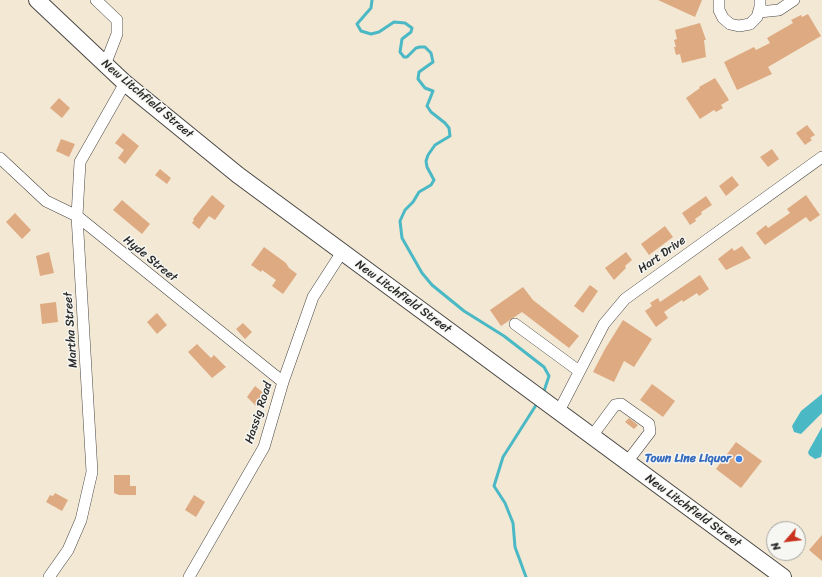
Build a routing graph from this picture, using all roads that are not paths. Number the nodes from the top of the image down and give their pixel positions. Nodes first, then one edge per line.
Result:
1 (38, 0) edge
2 (96, 0) edge
3 (719, 0) edge
4 (760, 0) edge
5 (794, 0) edge
6 (759, 12) junction
7 (105, 65) junction
8 (124, 83) junction
9 (822, 157) edge
10 (0, 158) edge
11 (77, 216) junction
12 (342, 252) junction
13 (515, 324) dead end
14 (579, 371) junction
15 (283, 382) junction
16 (559, 411) junction
17 (592, 436) junction
18 (627, 462) junction
19 (49, 577) edge
20 (189, 577) edge
21 (783, 577) edge

1 - 7 highway, New Litchfield Street
2 - 7 street
3 - 6 street
4 - 6 street
5 - 6 street
7 - 8 highway, New Litchfield Street
8 - 11 street, Martha Street
8 - 12 highway, New Litchfield Street
9 - 14 street, Hart Drive
10 - 11 street, Hyde Street
11 - 15 street, Hyde Street
11 - 19 street, Martha Street
12 - 15 street, Hassig Road
12 - 16 highway, New Litchfield Street
13 - 14 street
14 - 16 street, Hart Drive
15 - 20 street, Hassig Road
16 - 17 highway, New Litchfield Street
17 - 18 highway, New Litchfield Street
17 - 18 street
18 - 21 highway, New Litchfield Street

